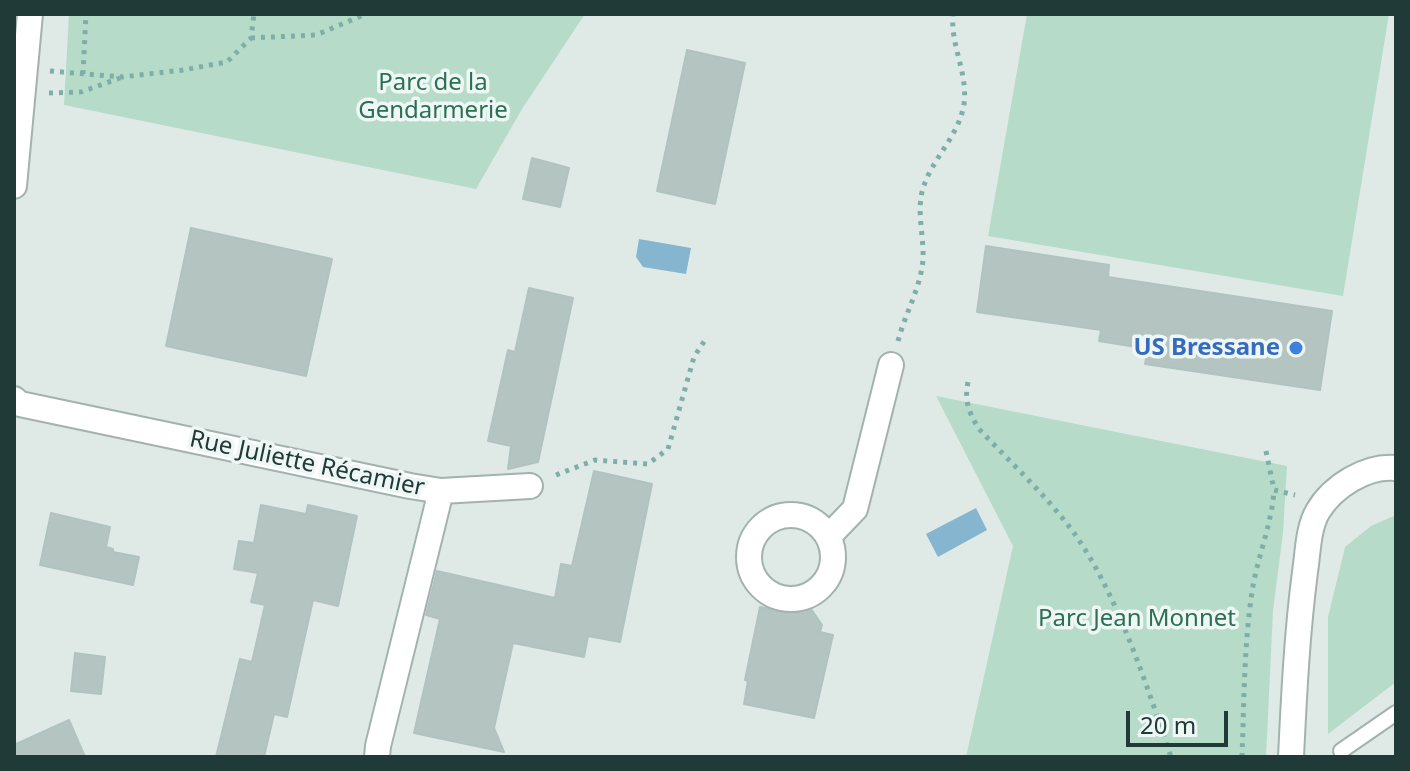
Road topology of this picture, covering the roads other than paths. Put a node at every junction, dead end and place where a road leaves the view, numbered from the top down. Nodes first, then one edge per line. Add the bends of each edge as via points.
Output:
1 (30, 14) edge
2 (14, 186) edge
3 (891, 365) road end
4 (14, 399) edge
5 (1396, 468) edge
6 (530, 486) road end
7 (441, 491) junction
8 (829, 536) dead end
9 (1396, 713) edge
10 (1341, 751) dead end
11 (377, 757) edge
12 (1291, 757) edge

1 - 2 street
3 - 8 street via 855,509
4 - 7 street, Rue Juliette Récamier
5 - 12 street via 1362,474 1343,484 1318,511 1296,644
6 - 7 street, Rue Juliette Récamier
7 - 11 street
9 - 10 lane

